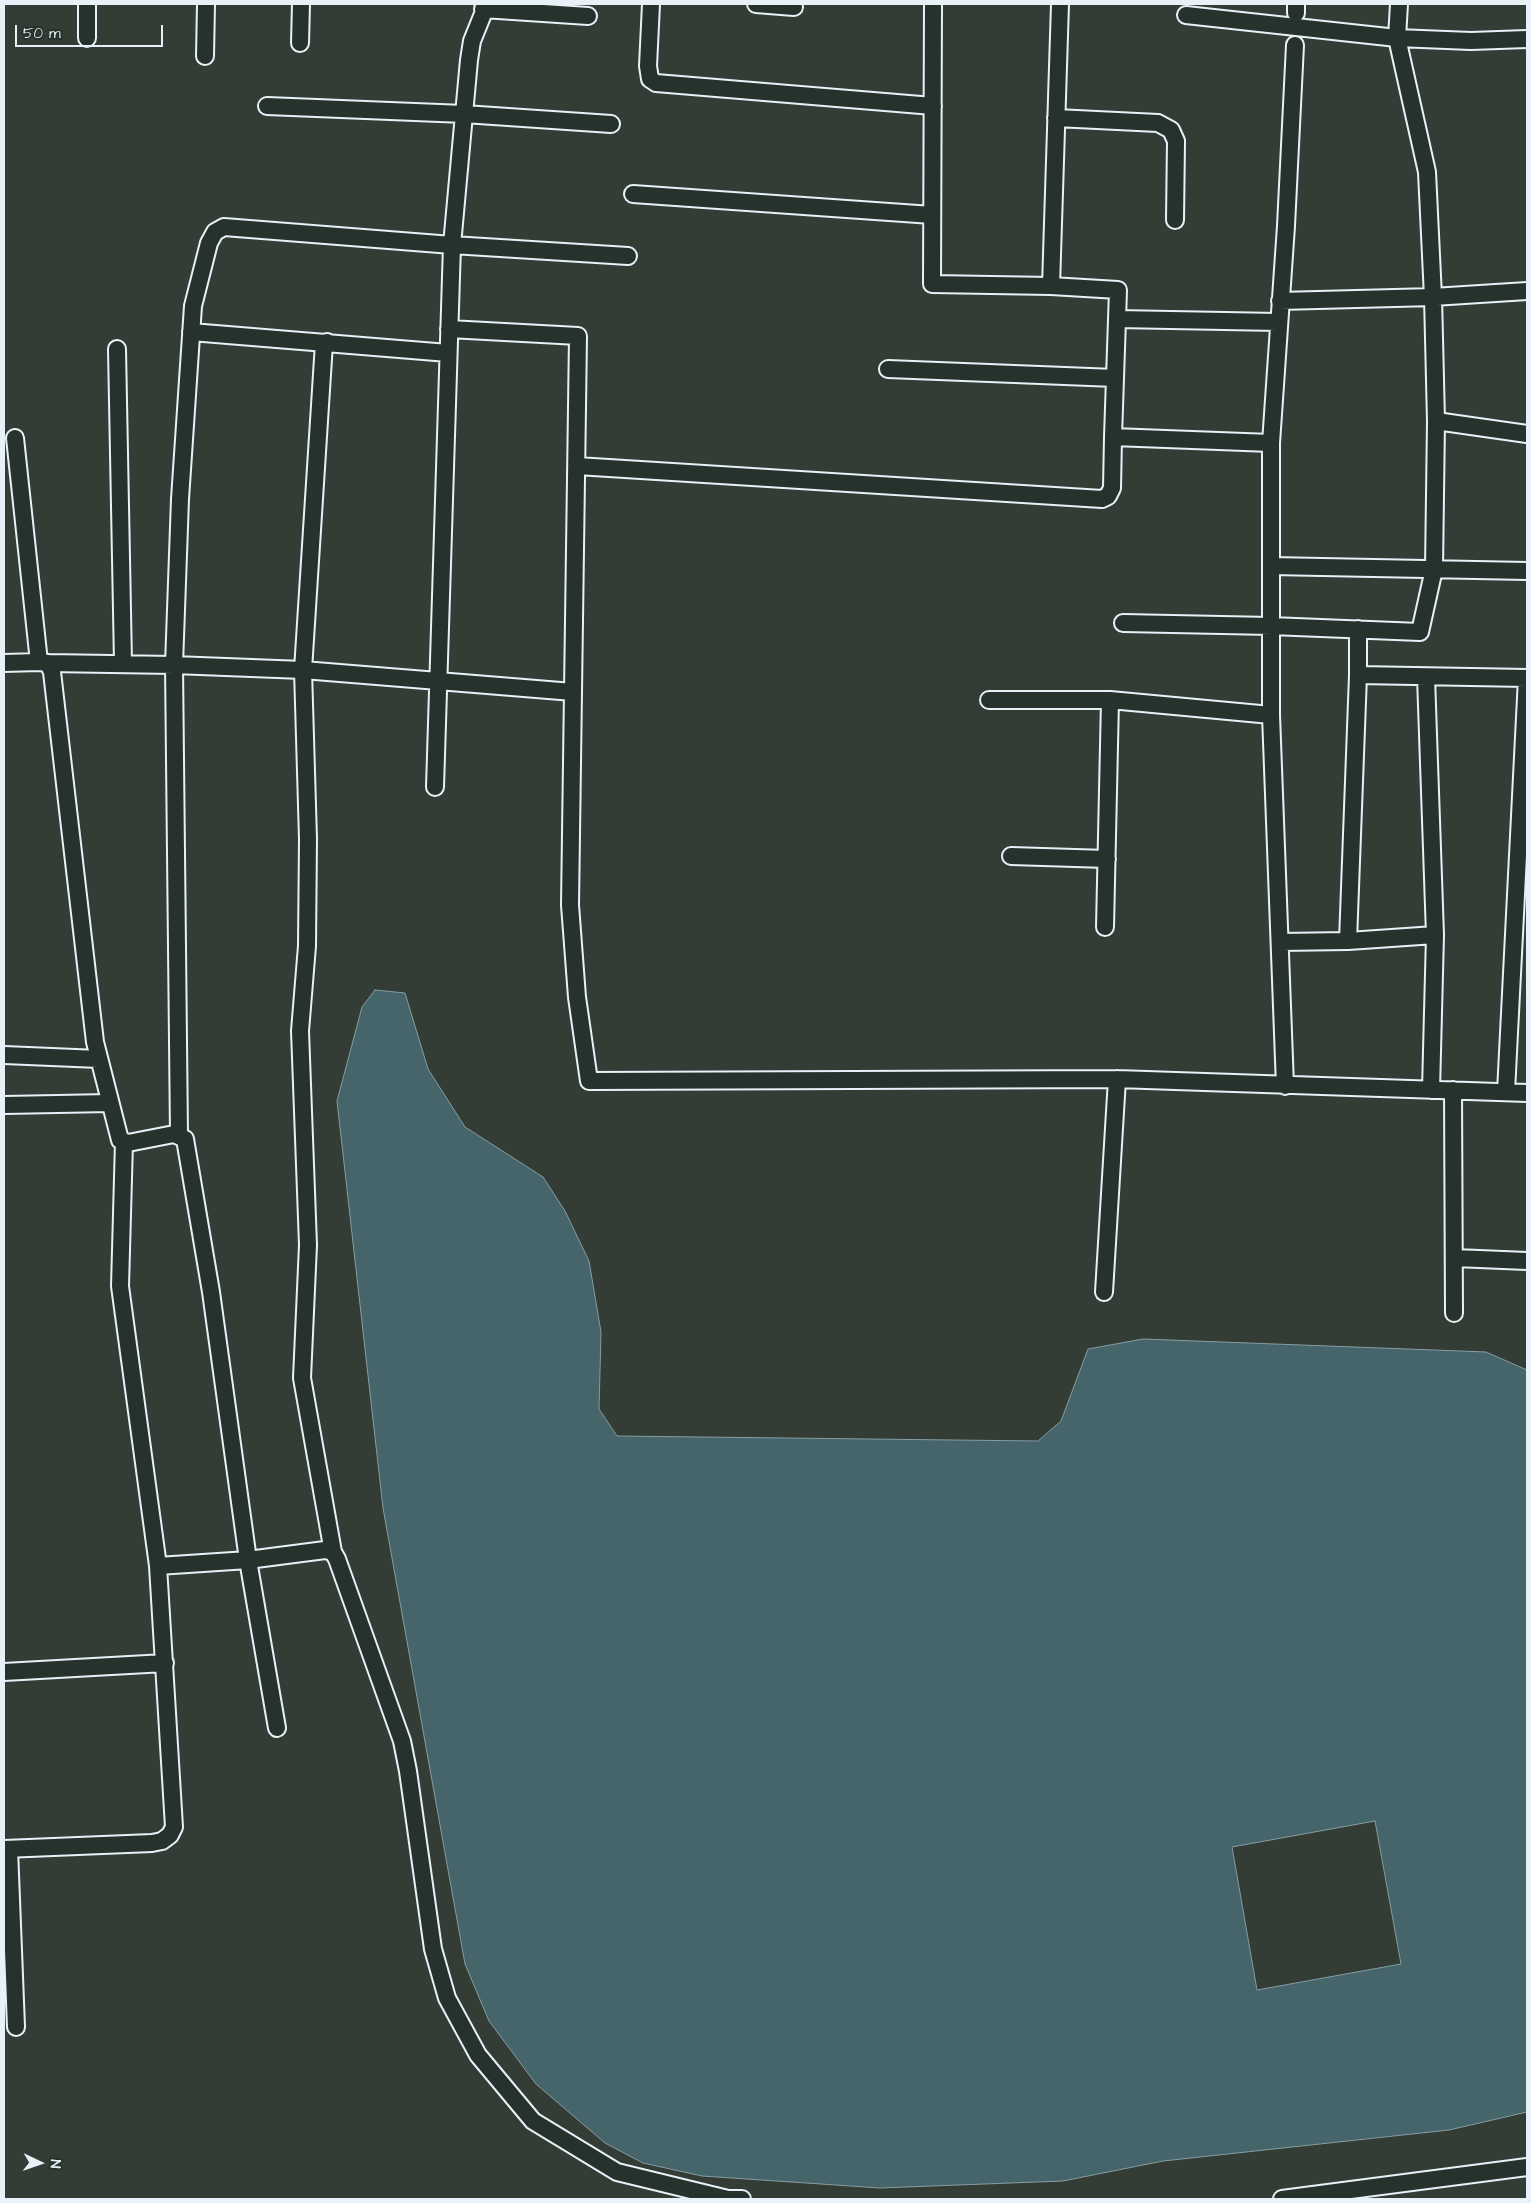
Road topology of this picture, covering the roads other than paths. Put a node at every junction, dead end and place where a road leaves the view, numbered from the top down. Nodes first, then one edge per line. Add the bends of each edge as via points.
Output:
1 (87, 4) edge
2 (206, 4) edge
3 (301, 4) edge
4 (651, 4) edge
5 (756, 4) edge
6 (933, 4) edge
7 (1060, 4) edge
8 (1399, 4) edge
9 (485, 6) edge
10 (794, 7) dead end
11 (1186, 15) dead end
12 (588, 16) dead end
13 (87, 38) dead end
14 (1397, 38) junction
15 (1527, 38) edge
16 (300, 43) dead end
17 (1295, 45) dead end
18 (205, 56) dead end
19 (267, 106) dead end
20 (933, 106) junction
21 (464, 114) junction
22 (1056, 118) junction
23 (611, 124) dead end
24 (633, 194) dead end
25 (932, 215) junction
26 (1175, 220) dead end
27 (452, 245) junction
28 (628, 256) dead end
29 (1051, 286) junction
30 (1527, 291) edge
31 (1433, 297) junction
32 (1280, 302) junction
33 (1117, 319) junction
34 (1278, 322) junction
35 (449, 329) junction
36 (191, 332) junction
37 (325, 343) junction
38 (117, 349) dead end
39 (448, 353) junction
40 (888, 368) dead end
41 (1115, 378) junction
42 (1436, 421) junction
43 (1527, 434) edge
44 (1113, 437) junction
45 (16, 438) dead end
46 (1271, 443) junction
47 (577, 466) junction
48 (1271, 566) junction
49 (1434, 569) junction
50 (1527, 572) edge
51 (1123, 623) dead end
52 (1271, 626) junction
53 (1358, 630) junction
54 (43, 662) junction
55 (4, 663) edge
56 (123, 663) junction
57 (174, 665) junction
58 (303, 670) junction
59 (1358, 675) junction
60 (1426, 677) junction
61 (1527, 678) edge
62 (437, 680) junction
63 (573, 692) junction
64 (989, 700) dead end
65 (1110, 700) junction
66 (1271, 715) junction
67 (435, 787) dead end
68 (1011, 856) dead end
69 (1108, 859) junction
70 (1105, 927) dead end
71 (1435, 935) junction
72 (1348, 941) junction
73 (1280, 942) junction
74 (4, 1055) edge
75 (99, 1059) junction
76 (1117, 1079) junction
77 (1286, 1086) junction
78 (1431, 1090) junction
79 (1453, 1090) junction
80 (1506, 1092) junction
81 (1527, 1093) edge
82 (110, 1103) junction
83 (4, 1105) edge
84 (179, 1135) junction
85 (124, 1142) junction
86 (1454, 1258) junction
87 (1527, 1261) edge
88 (1104, 1292) dead end
89 (1454, 1314) dead end
90 (333, 1552) junction
91 (248, 1560) junction
92 (158, 1566) junction
93 (165, 1663) junction
94 (4, 1672) edge
95 (278, 1728) dead end
96 (6, 1849) edge
97 (16, 2027) dead end
98 (1527, 2167) edge
99 (742, 2199) edge
100 (1282, 2199) edge

1 - 13 street
2 - 18 street
3 - 16 street
4 - 20 street via 648,74 656,83
5 - 10 street
6 - 20 street
7 - 22 street
8 - 14 street
9 - 12 street
9 - 21 street via 472,41
11 - 14 street
14 - 15 street via 1471,42
14 - 31 street via 1427,172
17 - 32 street
19 - 21 street
20 - 25 street
21 - 23 street
21 - 27 street
22 - 26 street via 1158,123 1171,130 1176,141
22 - 29 street
24 - 25 street
25 - 29 street via 932,284
27 - 28 street
27 - 35 street
27 - 36 street via 224,227 215,232 209,243 193,306
29 - 33 street via 1118,290
30 - 31 street
31 - 32 street
31 - 42 street
32 - 34 street
33 - 34 street
33 - 41 street
34 - 46 street
35 - 39 street
35 - 47 street via 578,336
36 - 37 street
36 - 57 street
37 - 39 street
37 - 58 street
38 - 56 street
39 - 62 street
40 - 41 street
41 - 44 street
42 - 43 street
42 - 49 street
44 - 46 street
44 - 47 street via 1112,488 1102,499
45 - 54 street
46 - 48 street
47 - 63 street
48 - 49 street
48 - 52 street
49 - 50 street
49 - 53 street via 1420,632
51 - 52 street
52 - 53 street
52 - 66 street
53 - 59 street
54 - 55 street
54 - 56 street
54 - 75 street via 52,672 75,884
56 - 57 street
57 - 58 street
57 - 84 street
58 - 62 street
58 - 90 street via 308,849 307,946 300,1031 308,1245 302,1378
59 - 60 street
59 - 72 street
60 - 61 street
60 - 71 street
61 - 80 street
62 - 63 street
62 - 67 street
63 - 76 street via 570,905 577,997 589,1081
64 - 65 street
65 - 66 street
65 - 69 street
66 - 73 street
68 - 69 street
69 - 70 street
71 - 72 street
71 - 78 street
72 - 73 street
73 - 77 street
74 - 75 street
75 - 82 street
76 - 77 street
76 - 88 street
77 - 78 street
78 - 79 street
79 - 80 street
79 - 86 street
80 - 81 street
82 - 83 street
82 - 85 street via 120,1140
84 - 85 street
84 - 91 street via 185,1139 211,1292
85 - 92 street via 120,1286
86 - 87 street
86 - 89 street
90 - 91 street via 324,1550
90 - 99 street via 402,1740 433,1949 447,1998 478,2055 533,2121 617,2172 728,2199
91 - 92 street
91 - 95 street
92 - 93 street
93 - 94 street
93 - 96 street via 174,1816 170,1835 152,1843
96 - 97 street
98 - 100 street

